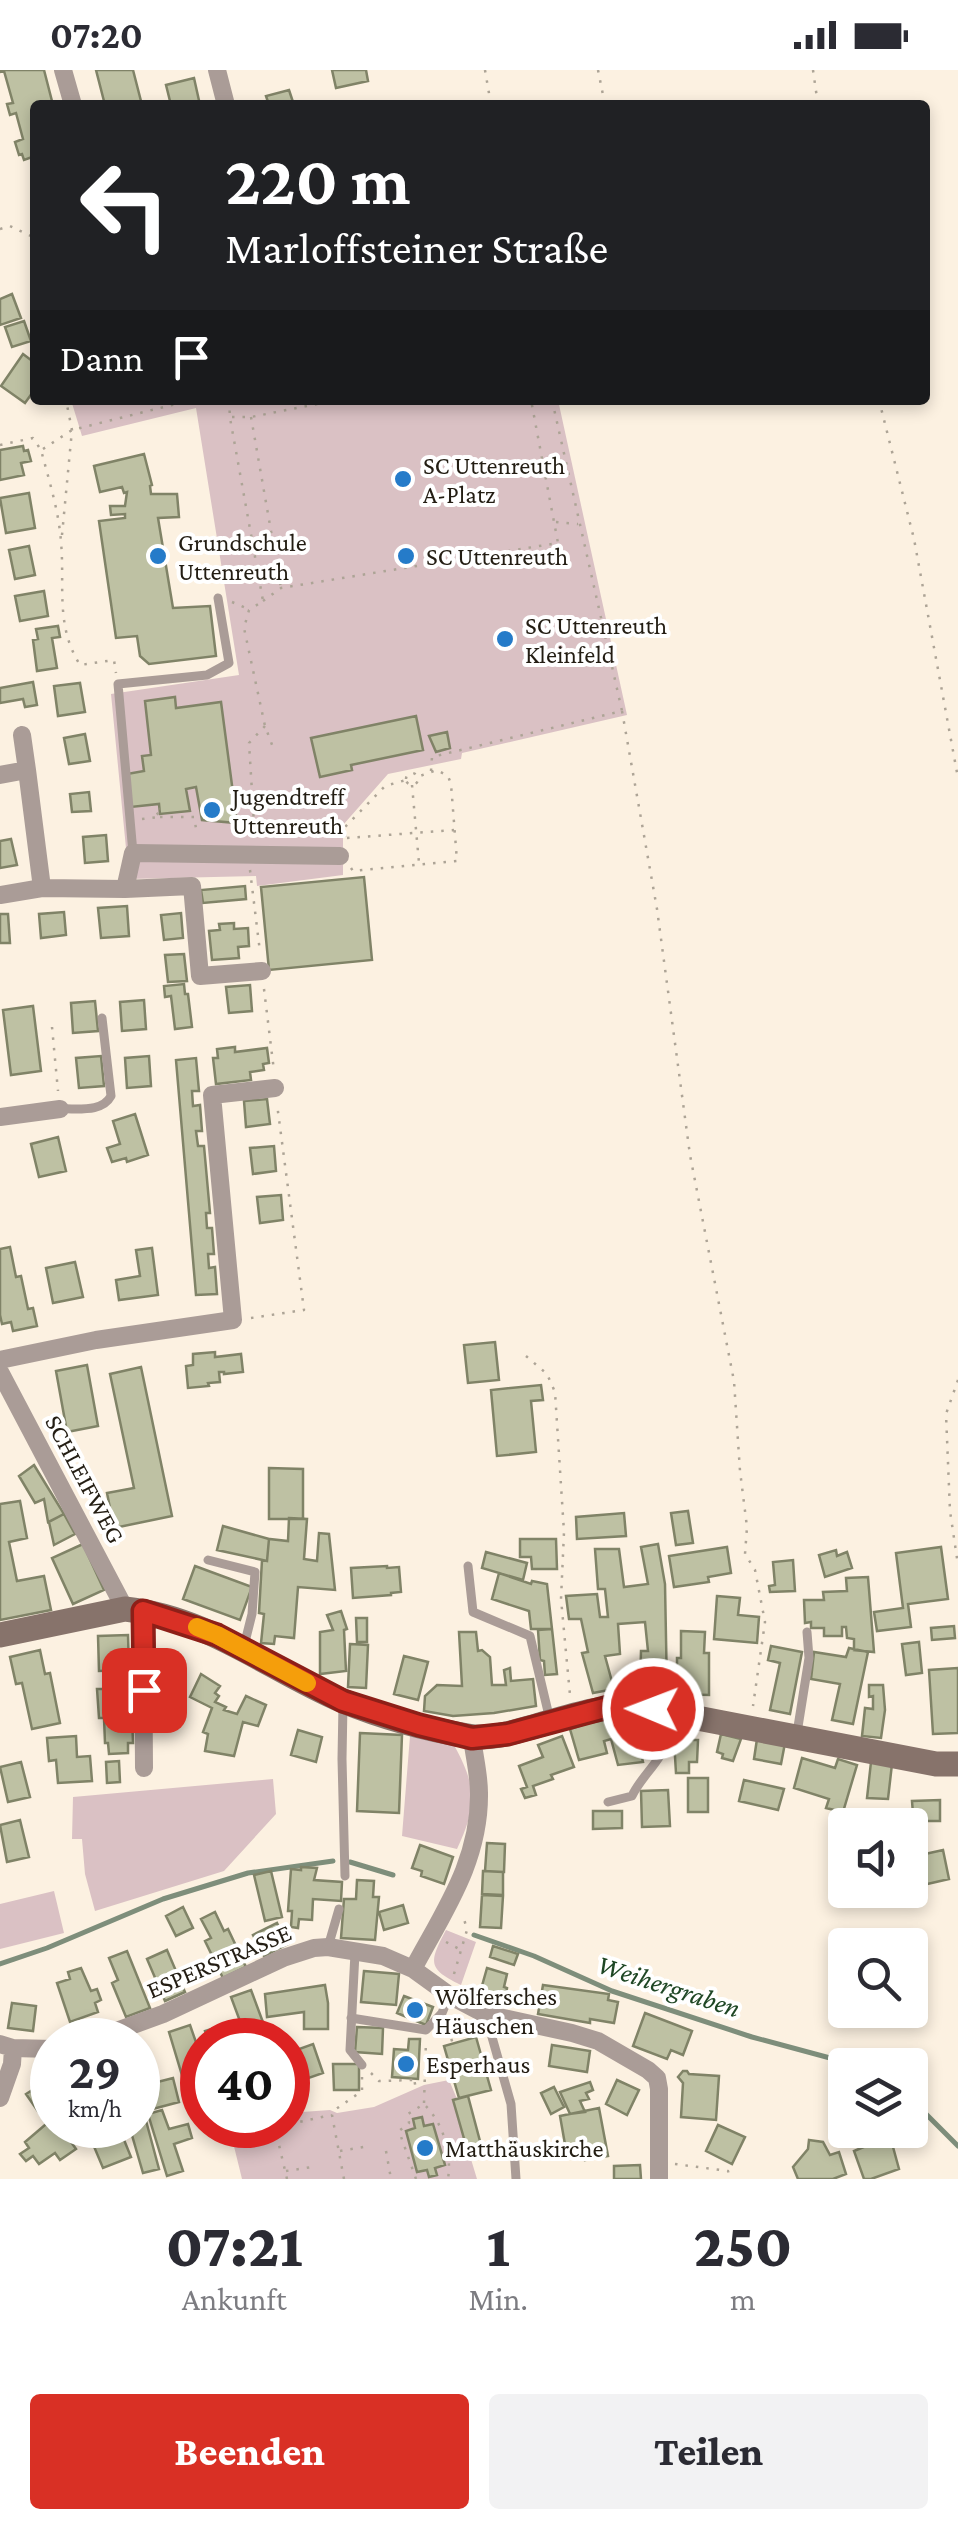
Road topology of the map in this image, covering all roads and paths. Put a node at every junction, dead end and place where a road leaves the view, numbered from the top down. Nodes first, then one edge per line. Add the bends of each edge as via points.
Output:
1 (64, 70) edge
2 (216, 70) edge
3 (485, 70) edge
4 (598, 70) edge
5 (813, 70) edge
6 (72, 100) edge
7 (225, 100) edge
8 (490, 100) edge
9 (604, 100) edge
10 (817, 100) edge
11 (0, 228) edge
12 (30, 236) edge
13 (67, 405) edge
14 (172, 405) edge
15 (230, 405) edge
16 (311, 405) edge
17 (532, 405) edge
18 (553, 405) edge
19 (881, 405) edge
20 (251, 416) junction
21 (230, 418) junction
22 (72, 430) junction
23 (0, 445) edge
24 (42, 450) junction
25 (554, 522) junction
26 (579, 524) junction
27 (62, 541) junction
28 (281, 588) junction
29 (218, 598) joint
30 (263, 602) junction
31 (249, 610) junction
32 (118, 684) junction
33 (622, 710) junction
34 (265, 726) junction
35 (22, 735) dead end
36 (274, 750) dead end
37 (27, 770) junction
38 (431, 772) junction
39 (0, 775) edge
40 (417, 776) junction
41 (958, 778) edge
42 (406, 780) junction
43 (412, 785) junction
44 (160, 809) dead end
45 (160, 818) junction
46 (130, 820) junction
47 (455, 830) junction
48 (416, 832) junction
49 (197, 834) dead end
50 (133, 854) junction
51 (287, 854) junction
52 (343, 860) joint
53 (420, 865) junction
54 (42, 888) junction
55 (126, 889) junction
56 (0, 895) edge
57 (262, 971) dead end
58 (102, 1018) dead end
59 (52, 1027) dead end
60 (275, 1088) dead end
61 (60, 1109) junction
62 (0, 1117) edge
63 (304, 1310) dead end
64 (233, 1320) junction
65 (526, 1356) dead end
66 (0, 1360) edge
67 (0, 1372) edge
68 (958, 1380) edge
69 (956, 1552) edge
70 (208, 1560) dead end
71 (958, 1565) edge
72 (468, 1566) dead end
73 (134, 1610) junction
74 (807, 1632) dead end
75 (0, 1635) edge
76 (243, 1649) junction
77 (343, 1701) junction
78 (666, 1712) junction
79 (562, 1719) junction
80 (750, 1727) junction
81 (797, 1736) junction
82 (472, 1738) junction
83 (958, 1764) edge
84 (144, 1768) dead end
85 (608, 1802) dead end
86 (346, 1876) dead end
87 (339, 1909) dead end
88 (468, 1930) dead end
89 (328, 1948) junction
90 (355, 1950) junction
91 (413, 1969) junction
92 (446, 2004) junction
93 (485, 2014) junction
94 (153, 2018) edge
95 (351, 2018) junction
96 (426, 2030) junction
97 (454, 2044) dead end
98 (6, 2046) edge
99 (362, 2066) junction
100 (424, 2082) junction
101 (0, 2098) edge
102 (424, 2104) junction
103 (416, 2109) junction
104 (332, 2115) junction
105 (418, 2118) dead end
106 (310, 2120) edge
107 (370, 2146) dead end
108 (280, 2148) edge
109 (339, 2152) junction
110 (386, 2152) dead end
111 (312, 2166) dead end
112 (659, 2170) edge
113 (285, 2172) junction
114 (286, 2179) edge
115 (344, 2179) edge
116 (392, 2179) edge
117 (416, 2179) edge
118 (446, 2179) edge
119 (516, 2179) edge
120 (730, 2179) edge

1 - 6 street
2 - 7 street
3 - 8 path
4 - 9 path
5 - 10 path
11 - 12 path
13 - 22 path
14 - 22 path
15 - 21 path
16 - 20 path
17 - 25 path
18 - 26 path
19 - 41 path via 914,539
20 - 21 path
20 - 28 path
21 - 30 path
22 - 24 path
22 - 27 path
23 - 24 path via 34,438
24 - 27 path
25 - 26 path
25 - 28 path via 558,543
26 - 33 path
27 - 32 path via 68,648 80,665 114,660
28 - 30 path
29 - 31 path
29 - 32 lane via 229,663 207,675
30 - 31 path
31 - 34 path via 244,628
32 - 46 lane
33 - 38 path via 432,758
33 - 80 path via 690,1154 734,1381 745,1554 755,1570 764,1622
34 - 36 path
34 - 51 path via 249,743 254,824 286,822
35 - 37 street
37 - 39 street
37 - 54 street
38 - 40 path
38 - 47 path via 448,776
40 - 42 path via 411,772
40 - 43 path
42 - 43 path
42 - 48 path via 386,786 346,827 345,838
43 - 48 path
44 - 45 path
45 - 46 path
45 - 49 path via 194,817
46 - 50 lane
47 - 48 path
47 - 53 path via 457,861
48 - 53 path
50 - 51 street
50 - 55 street
51 - 52 street
52 - 53 path via 354,870
54 - 55 street
54 - 56 street
55 - 57 street via 192,886 200,976
58 - 61 lane via 111,1096 101,1107
59 - 61 path
60 - 64 street via 212,1095
61 - 62 street
63 - 64 path
64 - 66 street
65 - 79 path via 548,1374 555,1392 564,1532
67 - 73 street, SCHLEIFWEG
68 - 69 path via 946,1414
69 - 71 path
70 - 76 lane via 255,1572
72 - 79 lane via 474,1612 530,1636
73 - 75 street
73 - 76 street
73 - 84 street
74 - 81 lane via 810,1658
76 - 77 street
77 - 82 street
77 - 86 lane
78 - 79 street via 608,1707
78 - 80 street
78 - 85 lane via 663,1752 632,1796
79 - 82 street
80 - 81 street
81 - 83 street
82 - 91 street via 479,1791 473,1850
87 - 89 lane
88 - 92 path
89 - 90 street, ESPERSTRASSE
89 - 94 street, ESPERSTRASSE via 283,1958
90 - 91 street, ESPERSTRASSE
90 - 95 lane
91 - 92 street, ESPERSTRASSE
92 - 93 street, ESPERSTRASSE
92 - 96 lane
92 - 97 path
93 - 112 street, ESPERSTRASSE via 598,2041 648,2070 659,2090
93 - 119 lane via 509,2090
95 - 96 lane
95 - 99 lane via 350,2050
96 - 100 path
98 - 101 street via 12,2064
99 - 100 path via 379,2081
99 - 104 path via 362,2090
100 - 102 path
102 - 103 path
102 - 118 path via 440,2122 450,2161
103 - 105 path
103 - 117 path via 399,2130
104 - 106 path
104 - 109 path
107 - 109 path
108 - 113 path
109 - 115 path
110 - 116 path
111 - 113 path
112 - 120 path via 728,2172
113 - 114 path

